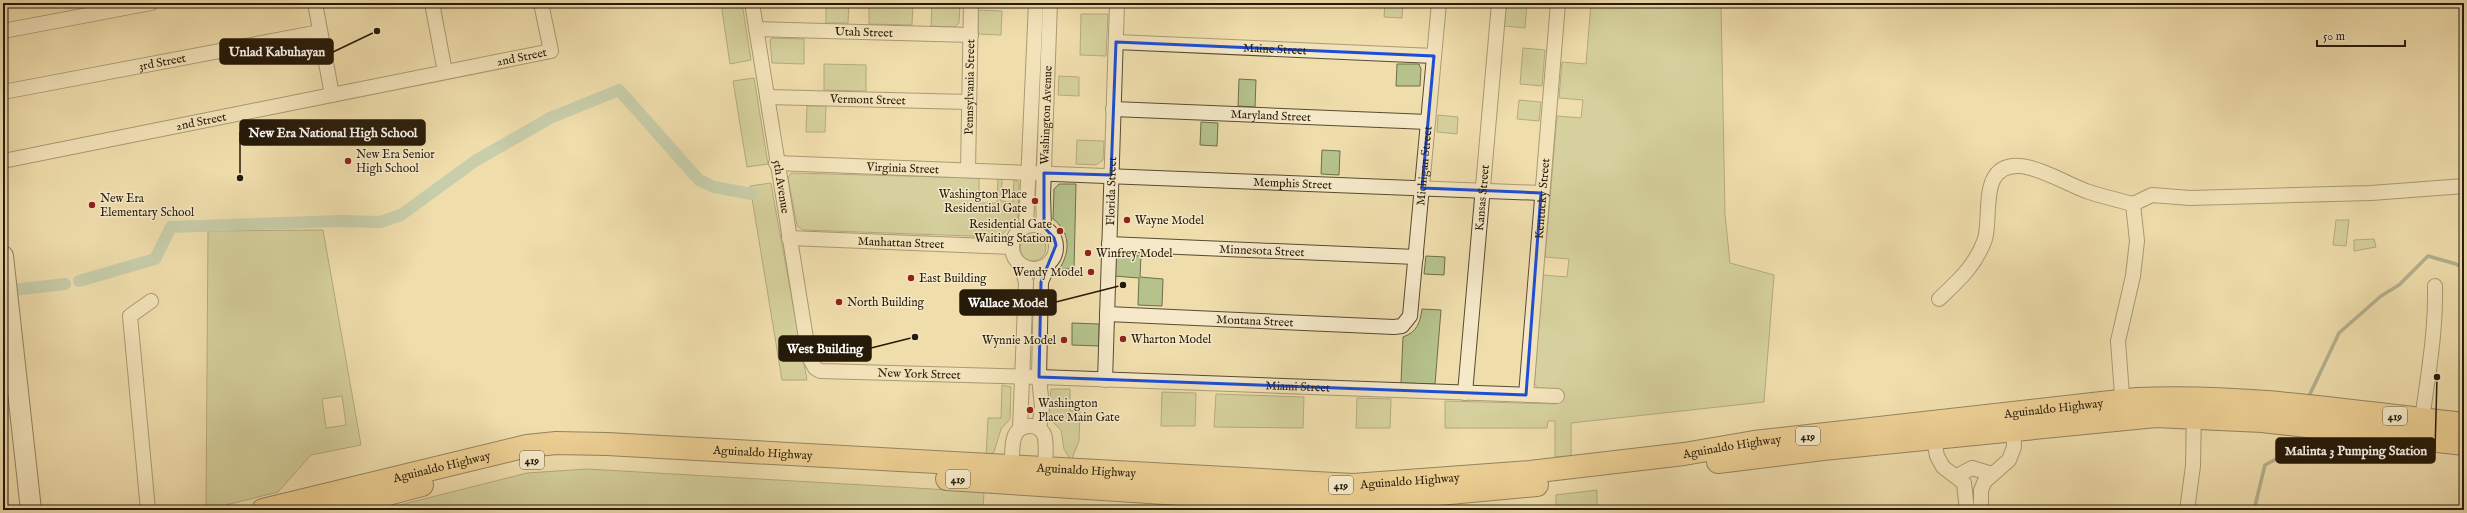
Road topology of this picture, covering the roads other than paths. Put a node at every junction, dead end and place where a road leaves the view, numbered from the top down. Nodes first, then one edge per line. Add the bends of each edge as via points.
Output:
1 (151, 3) edge
2 (315, 3) edge
3 (432, 3) edge
4 (541, 3) edge
5 (752, 3) edge
6 (971, 3) edge
7 (1036, 3) edge
8 (1050, 3) edge
9 (1117, 3) edge
10 (1439, 3) edge
11 (1499, 3) edge
12 (1558, 3) edge
13 (756, 29) junction
14 (3, 31) edge
15 (320, 32) junction
16 (971, 35) junction
17 (1116, 42) junction
18 (1434, 56) junction
19 (445, 72) junction
20 (3, 92) edge
21 (332, 95) junction
22 (766, 97) junction
23 (969, 102) junction
24 (1113, 109) junction
25 (1428, 122) junction
26 (3, 161) edge
27 (776, 163) junction
28 (968, 170) junction
29 (1037, 173) junction
30 (1110, 175) junction
31 (2464, 186) edge
32 (1422, 188) junction
33 (1482, 191) junction
34 (1541, 193) junction
35 (2132, 204) junction
36 (1026, 226) junction
37 (1044, 227) junction
38 (790, 238) junction
39 (1109, 244) junction
40 (1012, 246) junction
41 (3, 256) edge
42 (1416, 258) junction
43 (1021, 265) junction
44 (1048, 265) junction
45 (2435, 286) dead end
46 (1939, 299) dead end
47 (152, 301) dead end
48 (1107, 314) junction
49 (1402, 326) joint
50 (815, 368) joint
51 (1023, 376) junction
52 (1039, 377) junction
53 (1105, 380) junction
54 (1465, 393) junction
55 (1526, 395) junction
56 (1557, 396) dead end
57 (2194, 407) junction
58 (2123, 409) junction
59 (1037, 417) junction
60 (2422, 420) junction
61 (2013, 421) junction
62 (2464, 424) edge
63 (1020, 428) junction
64 (1932, 430) junction
65 (2464, 444) edge
66 (686, 456) junction
67 (1992, 474) junction
68 (1012, 475) junction
69 (1957, 476) junction
70 (1044, 477) junction
71 (31, 510) edge
72 (148, 510) edge
73 (262, 510) edge
74 (328, 510) edge
75 (1967, 510) edge
76 (1981, 510) edge
77 (2187, 510) edge

1 - 14 street
2 - 15 street
3 - 19 street
4 - 19 street, 2nd Street via 551,51
5 - 13 street, 5th Avenue
6 - 16 street, Pennsylvania Street
7 - 29 street, Washington Avenue
8 - 29 street, Washington Avenue
9 - 17 street, Florida Street
10 - 18 street, Michigan Street
11 - 33 street, Kansas Street
12 - 34 street, Kentucky Street
13 - 16 street, Utah Street
13 - 22 street, 5th Avenue
15 - 20 street, 3rd Street
15 - 21 street
16 - 23 street, Pennsylvania Street
17 - 18 street, Maine Street
17 - 24 street, Florida Street
18 - 25 street, Michigan Street
19 - 21 street, 2nd Street
21 - 26 street, 2nd Street
22 - 23 street, Vermont Street
22 - 27 street, 5th Avenue
23 - 28 street, Pennsylvania Street
24 - 25 street, Maryland Street
24 - 30 street, Florida Street
25 - 32 street, Michigan Street
27 - 28 street, Virginia Street
27 - 38 street, 5th Avenue
28 - 29 street, Virginia Street
29 - 30 street, Memphis Street
29 - 36 street, Washington Avenue
29 - 37 street, Washington Avenue
30 - 32 street, Memphis Street
30 - 39 street, Florida Street
31 - 35 street via 2371,193 2198,198 2152,195
32 - 33 street, Memphis Street
32 - 42 street, Michigan Street
33 - 34 street, Memphis Street
33 - 54 street, Kansas Street
34 - 55 street, Kentucky Street
35 - 46 street via 2086,191 2020,166 2005,168 1994,177 1987,201 1985,238 1972,265 1968,272
35 - 58 street via 2137,241 2133,276 2118,341
36 - 37 street
36 - 40 street via 1016,234
37 - 44 street via 1054,238 1056,245 1056,252
38 - 40 street, Manhattan Street
38 - 50 street, 5th Avenue via 809,357
39 - 42 street, Minnesota Street
39 - 48 street, Florida Street
40 - 43 street via 1013,254
41 - 71 street
42 - 49 street, Michigan Street via 1410,316
43 - 44 street via 1034,269
43 - 51 street via 1026,282
44 - 52 street via 1040,282
45 - 60 street via 2436,313 2432,357
47 - 72 street via 130,316
48 - 49 street, Montana Street
48 - 53 street, Florida Street
50 - 51 street, New York Street via 828,372
51 - 52 street, New York Street
51 - 63 street
52 - 53 street, Miami Street
52 - 59 street
52 - 59 street via 1042,407
53 - 54 street, Miami Street
54 - 55 street, Miami Street
55 - 56 street, Miami Street
57 - 58 main road, Aguinaldo Highway / 419 via 2156,416
57 - 60 main road, Aguinaldo Highway / 419 via 2265,402
57 - 65 main road, Aguinaldo Highway / 419 via 2262,421
57 - 77 street via 2193,466
58 - 61 main road, Aguinaldo Highway / 419
59 - 63 street via 1030,425
59 - 70 street via 1045,438
60 - 62 main road, Aguinaldo Highway / 419
61 - 64 main road, Aguinaldo Highway / 419
61 - 67 street via 2014,446 2009,460
63 - 68 street via 1014,437
64 - 69 street via 1936,456 1943,467
64 - 70 main road, Aguinaldo Highway / 419 via 1494,482 1353,485
66 - 68 main road, Aguinaldo Highway / 419
66 - 73 main road, Aguinaldo Highway / 419 via 607,444 556,443 527,446
66 - 74 main road, Aguinaldo Highway / 419 via 525,461
67 - 69 street via 1972,468
67 - 76 street via 1981,490
68 - 70 main road, Aguinaldo Highway / 419
69 - 75 street via 1966,489

